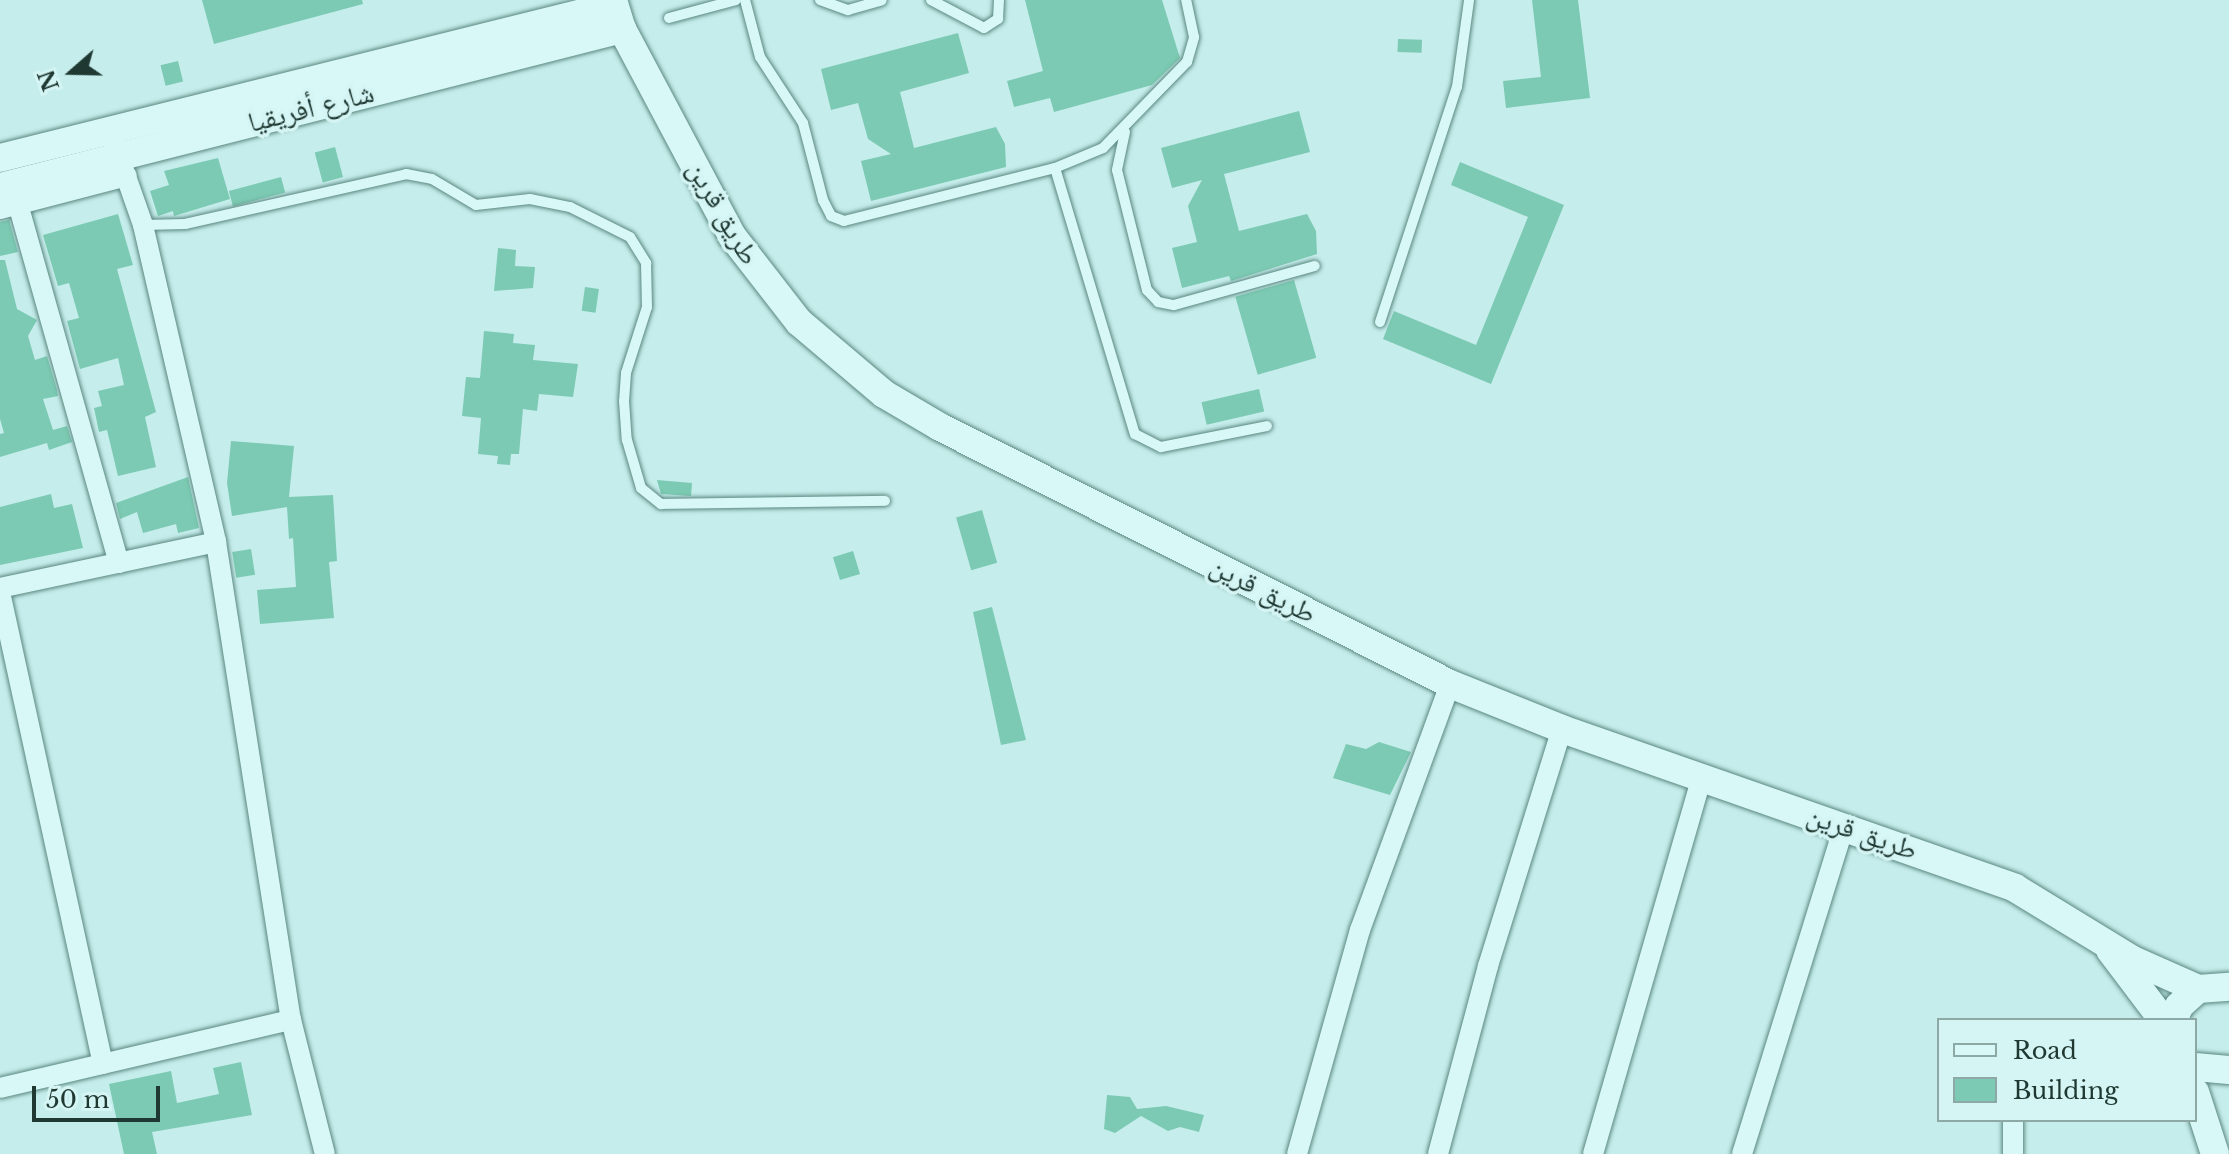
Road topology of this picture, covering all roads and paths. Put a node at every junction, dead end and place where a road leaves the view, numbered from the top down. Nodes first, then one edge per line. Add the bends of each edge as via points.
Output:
1 (736, 0) edge
2 (745, 0) edge
3 (820, 0) edge
4 (882, 0) edge
5 (931, 0) edge
6 (999, 0) edge
7 (1186, 0) edge
8 (1469, 0) edge
9 (617, 11) edge
10 (587, 16) edge
11 (669, 18) dead end
12 (1126, 130) junction
13 (119, 155) junction
14 (0, 158) edge
15 (1055, 168) junction
16 (6, 200) edge
17 (143, 225) junction
18 (1315, 266) dead end
19 (1380, 322) dead end
20 (1267, 426) dead end
21 (885, 501) dead end
22 (216, 542) junction
23 (119, 563) junction
24 (0, 590) edge
25 (1450, 684) junction
26 (1562, 729) junction
27 (1702, 777) junction
28 (1844, 827) junction
29 (2103, 940) junction
30 (2229, 987) edge
31 (2198, 989) junction
32 (2162, 1018) edge
33 (2175, 1018) edge
34 (291, 1020) junction
35 (103, 1064) junction
36 (2197, 1067) edge
37 (2229, 1070) edge
38 (0, 1088) edge
39 (2197, 1098) edge
40 (2013, 1122) edge
41 (325, 1154) edge
42 (1297, 1154) edge
43 (1438, 1154) edge
44 (1593, 1154) edge
45 (1742, 1154) edge
46 (2013, 1154) edge
47 (2215, 1154) edge

1 - 11 lane
2 - 15 lane via 760,57 803,123 831,216 844,221
3 - 4 lane via 848,10
5 - 6 lane via 984,28 998,19
7 - 12 lane via 1193,50
8 - 19 lane via 1457,87
9 - 10 street, شارع أفريقيا
9 - 25 street, طريق قرين via 732,236 766,285 846,366 940,427
10 - 13 street, شارع أفريقيا
12 - 15 lane via 1092,155
12 - 18 lane via 1117,170 1147,290 1158,302 1174,305
13 - 14 street, شارع أفريقيا
13 - 16 street, شارع أفريقيا
13 - 17 street
15 - 20 lane via 1135,434 1161,447
16 - 23 street
17 - 21 lane via 185,224 406,174 432,179 476,205 530,199 570,207 630,237 646,263 647,307 626,373 624,401 627,440 641,488 661,504
17 - 22 street
22 - 23 street
22 - 34 street
23 - 24 street
24 - 35 street
25 - 26 street, طريق قرين
25 - 42 street via 1360,930
26 - 27 street, طريق قرين
26 - 43 street via 1488,966
27 - 28 street, طريق قرين
27 - 44 street
28 - 29 street, طريق قرين via 2015,888
28 - 45 street
29 - 31 street, طريق قرين
29 - 32 street, طريق قرين
30 - 31 street
31 - 33 street via 2179,1006
34 - 35 street
34 - 41 street
35 - 38 street
36 - 37 street
39 - 47 street
40 - 46 street

